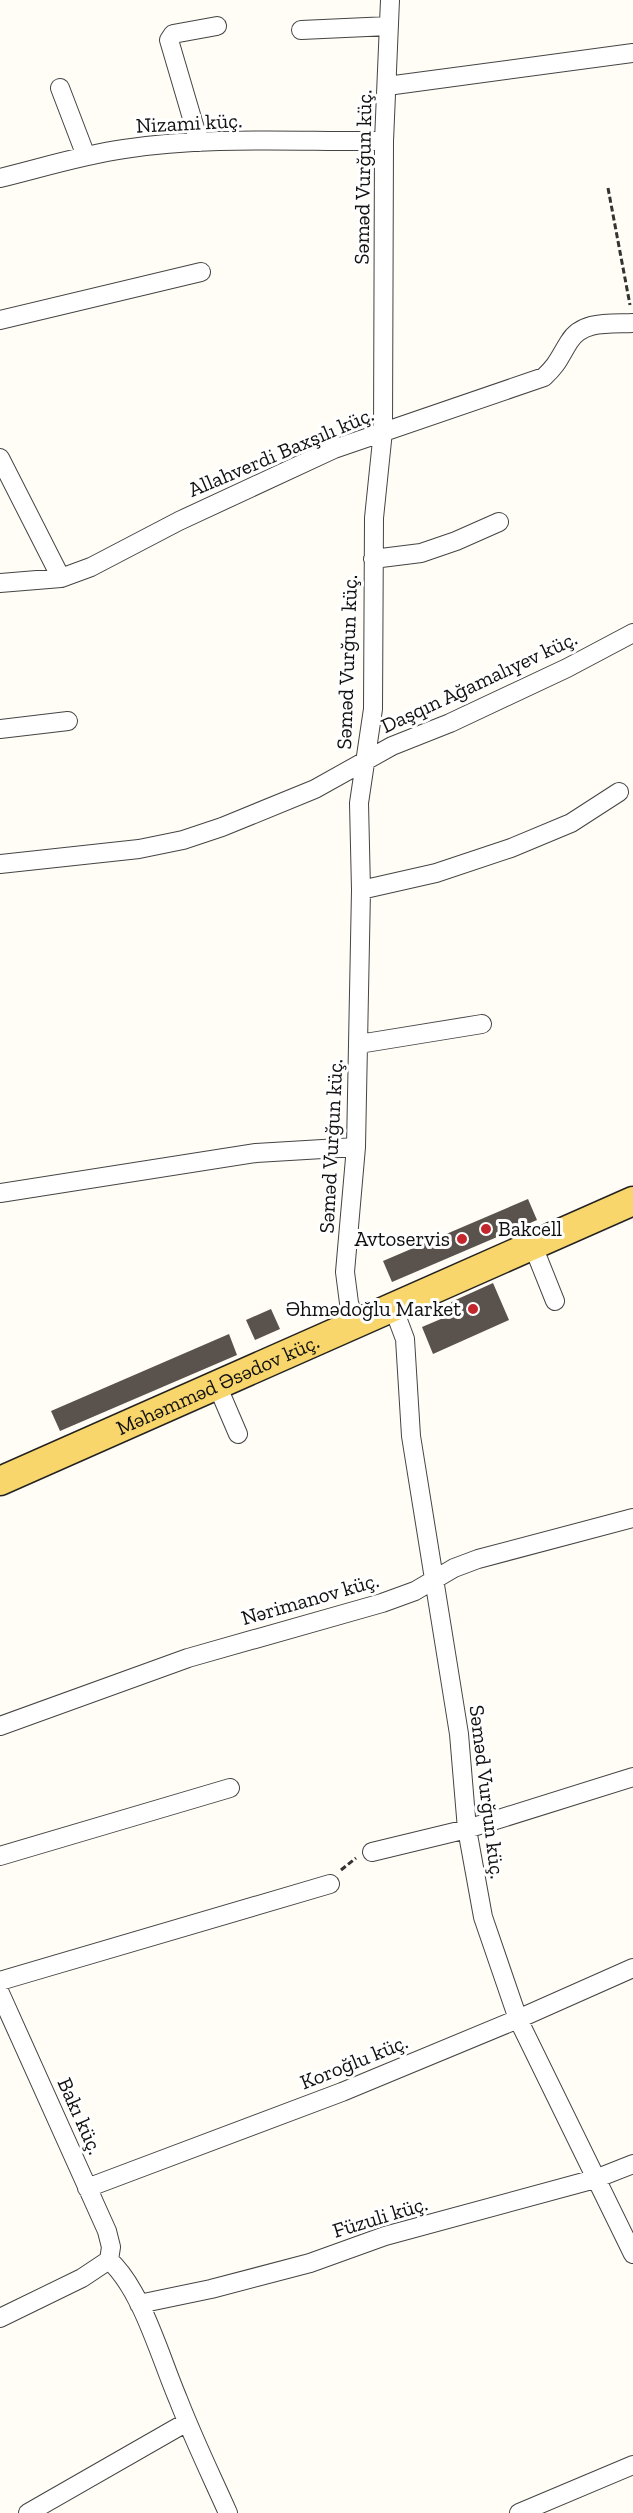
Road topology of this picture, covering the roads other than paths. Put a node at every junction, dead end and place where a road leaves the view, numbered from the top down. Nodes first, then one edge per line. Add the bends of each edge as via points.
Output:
1 (390, 0) edge
2 (217, 26) dead end
3 (388, 26) junction
4 (301, 30) dead end
5 (633, 53) edge
6 (387, 86) junction
7 (60, 88) dead end
8 (384, 141) junction
9 (199, 142) junction
10 (86, 156) junction
11 (0, 178) edge
12 (201, 272) dead end
13 (632, 316) edge
14 (0, 320) edge
15 (383, 431) junction
16 (0, 458) edge
17 (499, 522) dead end
18 (373, 559) junction
19 (61, 578) junction
20 (0, 583) edge
21 (633, 633) edge
22 (68, 720) dead end
23 (0, 729) edge
24 (367, 760) junction
25 (619, 792) dead end
26 (0, 864) edge
27 (361, 890) junction
28 (482, 1024) dead end
29 (359, 1044) junction
30 (356, 1147) junction
31 (0, 1193) edge
32 (633, 1201) edge
33 (533, 1246) junction
34 (555, 1301) dead end
35 (393, 1307) junction
36 (356, 1323) junction
37 (218, 1385) junction
38 (238, 1434) dead end
39 (0, 1481) edge
40 (633, 1518) edge
41 (434, 1580) junction
42 (0, 1726) edge
43 (633, 1776) edge
44 (230, 1788) dead end
45 (467, 1829) junction
46 (372, 1852) road end
47 (0, 1856) edge
48 (330, 1884) road end
49 (633, 1968) edge
50 (0, 1981) edge
51 (0, 1993) edge
52 (518, 2019) junction
53 (633, 2164) edge
54 (596, 2179) junction
55 (87, 2188) junction
56 (633, 2254) edge
57 (109, 2260) junction
58 (139, 2304) junction
59 (0, 2318) edge
60 (187, 2422) junction
61 (633, 2465) edge
62 (28, 2513) edge
63 (228, 2513) edge
64 (519, 2513) edge

1 - 3 street, Səməd Vurğun küç.
2 - 9 street via 172,34 169,40
3 - 4 street
3 - 6 street, Səməd Vurğun küç.
5 - 6 street
6 - 8 street, Səməd Vurğun küç.
7 - 10 street
8 - 9 street, Nizami küç.
8 - 15 street, Səməd Vurğun küç.
9 - 10 street, Nizami küç.
10 - 11 street, Nizami küç.
12 - 14 street
13 - 15 street, Allahverdi Baxşılı küç. via 579,330 558,364 544,377
15 - 18 street, Səməd Vurğun küç.
15 - 19 street, Allahverdi Baxşılı küç. via 282,472 91,567
16 - 19 street
17 - 18 street via 421,553
18 - 24 street, Səməd Vurğun küç. via 373,709
19 - 20 street, Allahverdi Baxşılı küç.
21 - 24 street, Daşqın Ağamalıyev küç. via 567,668
22 - 23 street
24 - 26 street, Daşqın Ağamalıyev küç. via 315,789 183,840 139,849
24 - 27 street, Səməd Vurğun küç. via 359,803
25 - 27 street via 571,823 511,848 436,873
27 - 29 street, Səməd Vurğun küç.
28 - 29 street
29 - 30 street, Səməd Vurğun küç.
30 - 31 street via 256,1153
30 - 36 street, Səməd Vurğun küç. via 345,1272
32 - 33 main road, Məhəmməd Əsədov küç.
33 - 34 street
33 - 35 main road, Məhəmməd Əsədov küç.
35 - 36 main road, Məhəmməd Əsədov küç.
35 - 41 street, Səməd Vurğun küç. via 405,1339 411,1436
36 - 37 main road, Məhəmməd Əsədov küç.
37 - 38 street
37 - 39 main road, Məhəmməd Əsədov küç.
40 - 41 street, Nərimanov küç. via 478,1559
41 - 42 street, Nərimanov küç. via 382,1603 188,1658
41 - 45 street, Səməd Vurğun küç. via 459,1734
43 - 45 street
44 - 47 street
45 - 46 street
45 - 52 street, Səməd Vurğun küç. via 483,1917
48 - 50 street
49 - 52 street, Koroğlu küç.
51 - 55 street, Bakı küç.
52 - 54 street, Səməd Vurğun küç.
52 - 55 street, Koroğlu küç. via 342,2092
53 - 54 street, Füzuli küç.
54 - 56 street, Səməd Vurğun küç.
54 - 58 street, Füzuli küç. via 386,2236 310,2263
55 - 57 street, Bakı küç. via 107,2231
57 - 58 street via 122,2272
57 - 59 street via 82,2278
58 - 60 street
60 - 62 street
60 - 63 street
61 - 64 street

